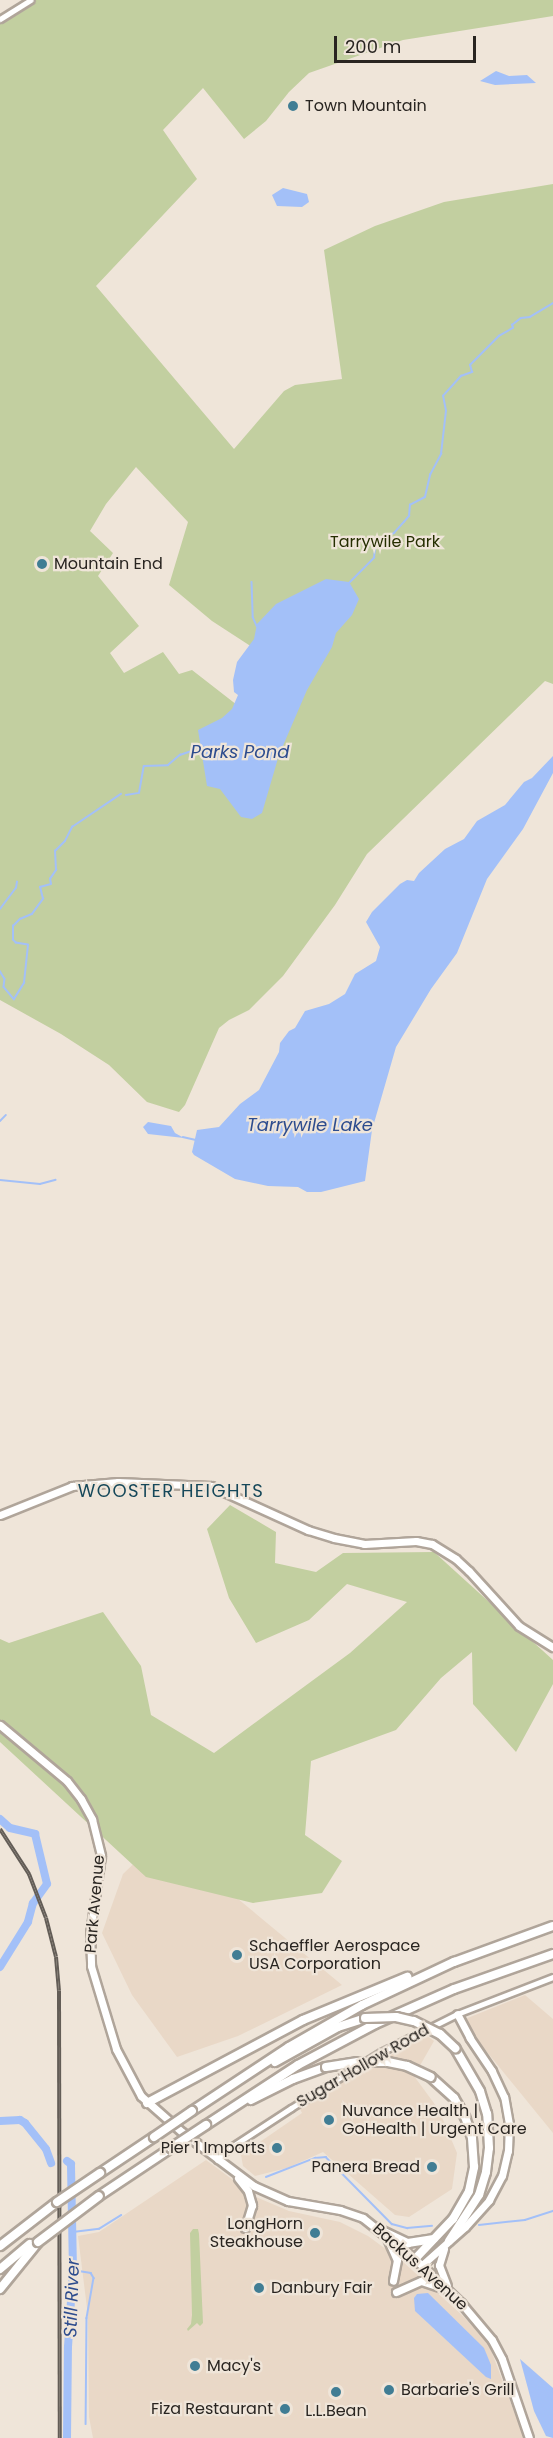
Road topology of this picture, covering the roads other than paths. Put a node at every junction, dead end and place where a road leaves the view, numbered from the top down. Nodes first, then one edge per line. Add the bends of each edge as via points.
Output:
1 (30, 0) edge
2 (0, 19) edge
3 (0, 1515) edge
4 (553, 1647) edge
5 (0, 1725) edge
6 (553, 1926) edge
7 (501, 1943) junction
8 (553, 1955) edge
9 (553, 1977) edge
10 (457, 2014) junction
11 (147, 2103) junction
12 (192, 2111) junction
13 (206, 2125) junction
14 (182, 2132) joint
15 (217, 2160) junction
16 (233, 2172) junction
17 (34, 2218) junction
18 (245, 2228) dead end
19 (382, 2231) junction
20 (0, 2239) edge
21 (434, 2239) junction
22 (38, 2240) junction
23 (448, 2241) junction
24 (0, 2246) edge
25 (415, 2259) junction
26 (422, 2265) junction
27 (0, 2269) edge
28 (393, 2281) dead end
29 (0, 2289) edge
30 (449, 2291) junction
31 (396, 2292) dead end
32 (529, 2438) edge

1 - 2 street
3 - 4 main road via 72,1486 128,1482 211,1486 334,1538 364,1544 416,1541 432,1545 469,1571 519,1626
5 - 11 main road, Park Avenue via 67,1780 92,1819 101,1856 90,1933 91,1966 116,2049
6 - 7 highway
7 - 11 highway via 315,2014
7 - 12 highway via 362,2005
8 - 13 highway via 454,1989 375,2024 291,2070
9 - 10 street, Sugar Hollow Road
10 - 15 street, Sugar Hollow Road via 355,2067
10 - 23 main road via 498,2084 507,2110 509,2137 506,2164 496,2189 482,2210
11 - 14 main road, Park Avenue
12 - 17 highway, bridge
12 - 23 highway, bridge via 329,2032 365,2018 396,2017 431,2029 455,2048 480,2091 487,2114 486,2172 478,2195
13 - 21 highway, bridge via 282,2084 326,2067 388,2062 431,2078 460,2107 470,2128 475,2159 464,2200
13 - 22 highway, bridge
14 - 15 main road, Backus Avenue
15 - 16 main road, Backus Avenue
16 - 18 main road via 251,2201
16 - 19 main road, Backus Avenue via 281,2199 355,2214
17 - 20 highway
17 - 24 highway
19 - 21 highway via 408,2243
19 - 25 main road, Backus Avenue
19 - 28 main road via 396,2255
21 - 25 highway
22 - 27 highway
22 - 29 highway
23 - 26 main road
23 - 30 main road via 439,2261
25 - 26 main road, Backus Avenue
26 - 30 main road, Backus Avenue
30 - 31 main road via 421,2281
30 - 32 main road, Backus Avenue via 497,2349

